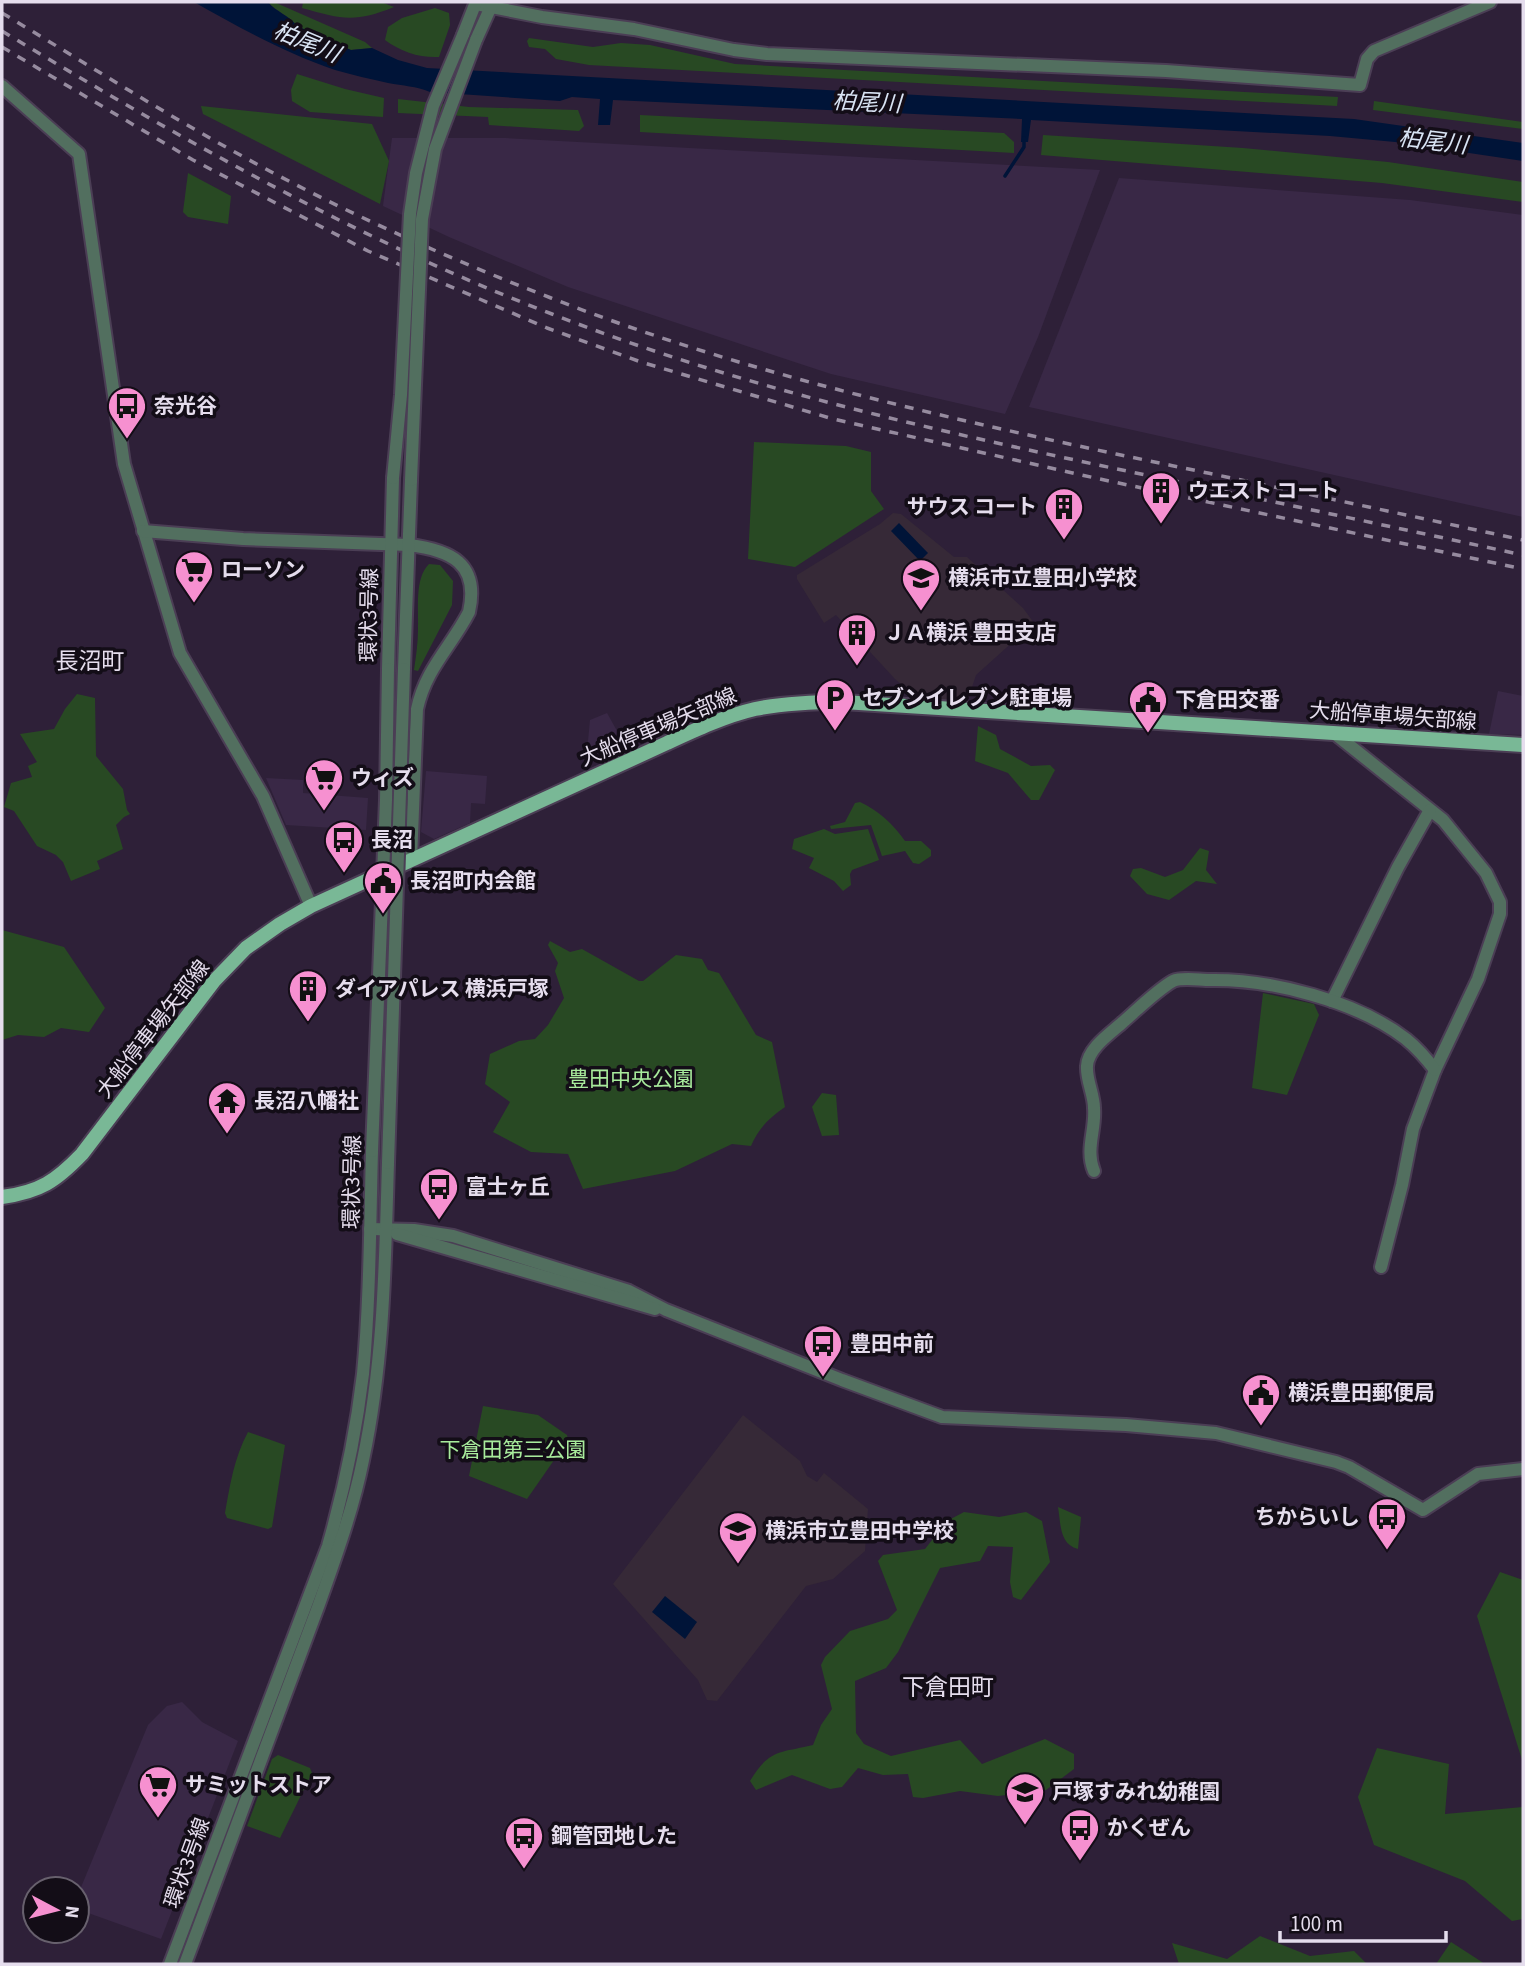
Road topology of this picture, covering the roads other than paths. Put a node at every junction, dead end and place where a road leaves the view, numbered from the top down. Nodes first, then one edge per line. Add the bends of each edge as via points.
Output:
1 (1490, 2) edge
2 (476, 3) edge
3 (492, 4) edge
4 (2, 86) edge
5 (144, 531) junction
6 (390, 544) junction
7 (409, 545) junction
8 (1334, 733) junction
9 (1523, 745) edge
10 (1430, 810) junction
11 (411, 860) junction
12 (311, 906) junction
13 (1332, 1001) junction
14 (1435, 1070) junction
15 (1094, 1171) dead end
16 (2, 1197) edge
17 (370, 1229) junction
18 (386, 1231) junction
19 (1381, 1267) dead end
20 (1523, 1469) edge
21 (170, 1964) edge
22 (186, 1964) edge

1 - 3 street via 1374,51 1360,85 767,54 542,17
2 - 3 street
2 - 6 street, 環状3号線, bridge via 433,106 410,214
3 - 7 street, 環状3号線, bridge via 435,149 424,207
4 - 5 street via 79,154 124,464
5 - 6 street
5 - 12 street via 184,664 263,796
6 - 7 street
6 - 17 street, 環状3号線, bridge
7 - 11 street via 435,548 454,558 467,574 472,592 469,612 432,666 420,694 414,737
7 - 18 street, 環状3号線, bridge
8 - 9 main road, 大船停車場矢部線
8 - 10 street
8 - 11 main road, 大船停車場矢部線 via 800,702 753,710 705,726
10 - 13 street
10 - 14 street via 1478,863 1500,902 1478,979
11 - 12 main road, 大船停車場矢部線
12 - 16 main road, 大船停車場矢部線 via 246,948 215,981 64,1172 41,1188
13 - 14 street via 1405,1038
13 - 15 street via 1241,981 1175,980 1130,1015 1089,1057 1094,1109 1089,1158
14 - 19 street via 1413,1129
17 - 18 street
17 - 21 street, 環状3号線 via 363,1374 339,1506 328,1546
18 - 20 street via 453,1236 629,1291 666,1310 942,1417 1216,1433 1336,1462 1423,1510 1478,1474
18 - 22 street, 環状3号線 via 380,1350 351,1508

